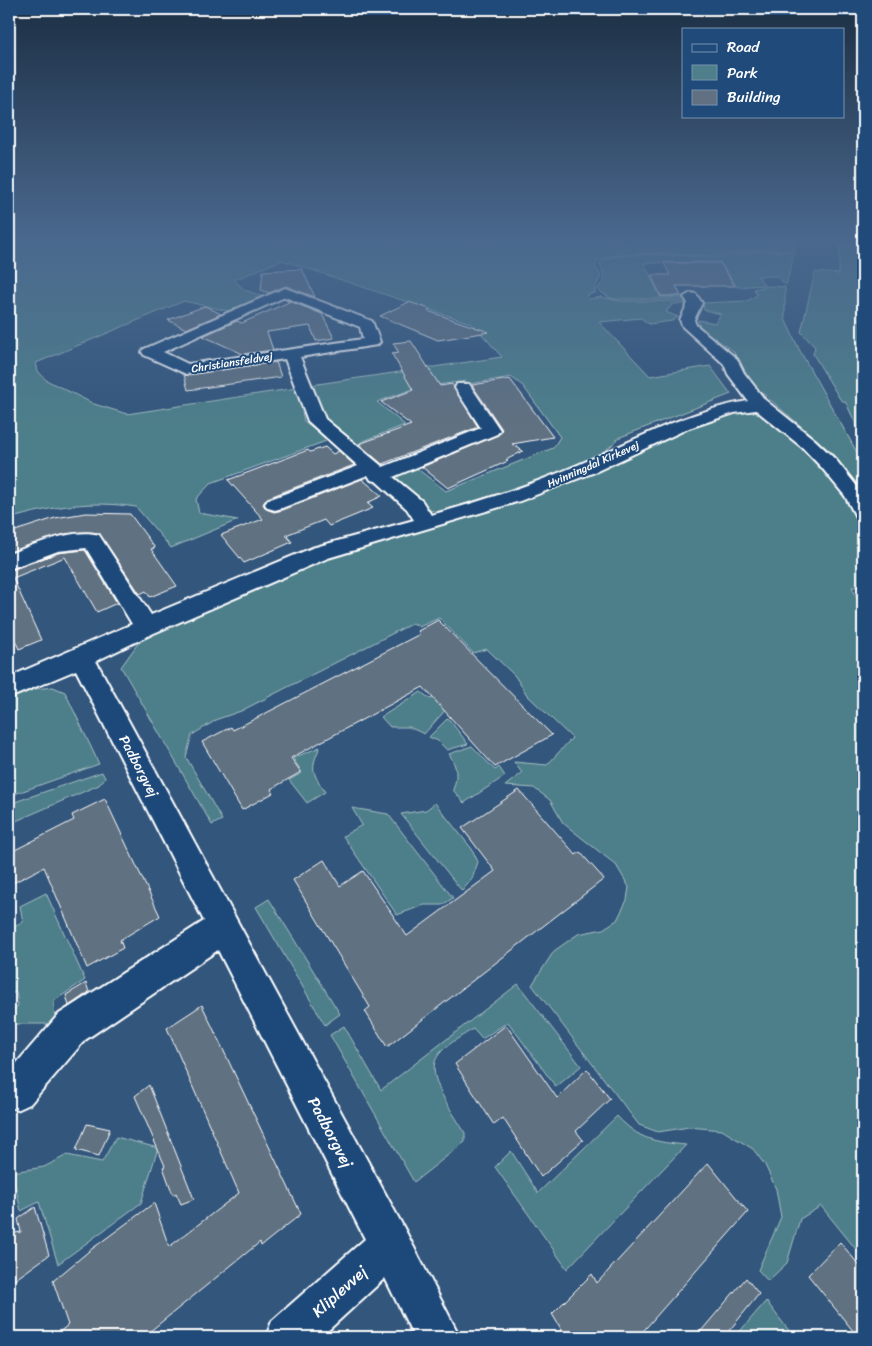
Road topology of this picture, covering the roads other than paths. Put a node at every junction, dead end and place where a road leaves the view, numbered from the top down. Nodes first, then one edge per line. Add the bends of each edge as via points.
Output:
1 (261, 303) edge
2 (312, 303) edge
3 (694, 303) edge
4 (291, 353) junction
5 (463, 388) dead end
6 (759, 404) junction
7 (374, 472) junction
8 (275, 504) dead end
9 (863, 513) edge
10 (426, 523) junction
11 (9, 562) edge
12 (146, 627) junction
13 (82, 658) junction
14 (10, 683) edge
15 (224, 928) junction
16 (17, 1091) dead end
17 (390, 1245) junction
18 (288, 1337) edge
19 (438, 1337) edge

1 - 4 street, Christiansfeldvej via 150,352 186,369
2 - 4 street, Christiansfeldvej via 366,324 372,342
3 - 6 street via 687,320 690,327 730,362
4 - 7 street, Christiansfeldvej via 317,421
5 - 7 street via 491,430
6 - 9 street via 829,464 854,495
6 - 10 street, Hvinningdal Kirkevej via 700,417 514,498
7 - 8 street
7 - 10 street, Christiansfeldvej via 415,506
10 - 12 street via 320,553
11 - 12 street via 55,545 92,540
12 - 13 street
13 - 14 street
13 - 15 street, Padborgvej
15 - 16 street via 72,1027
15 - 17 street, Padborgvej
17 - 18 street, Kliplevvej
17 - 19 street, Padborgvej

